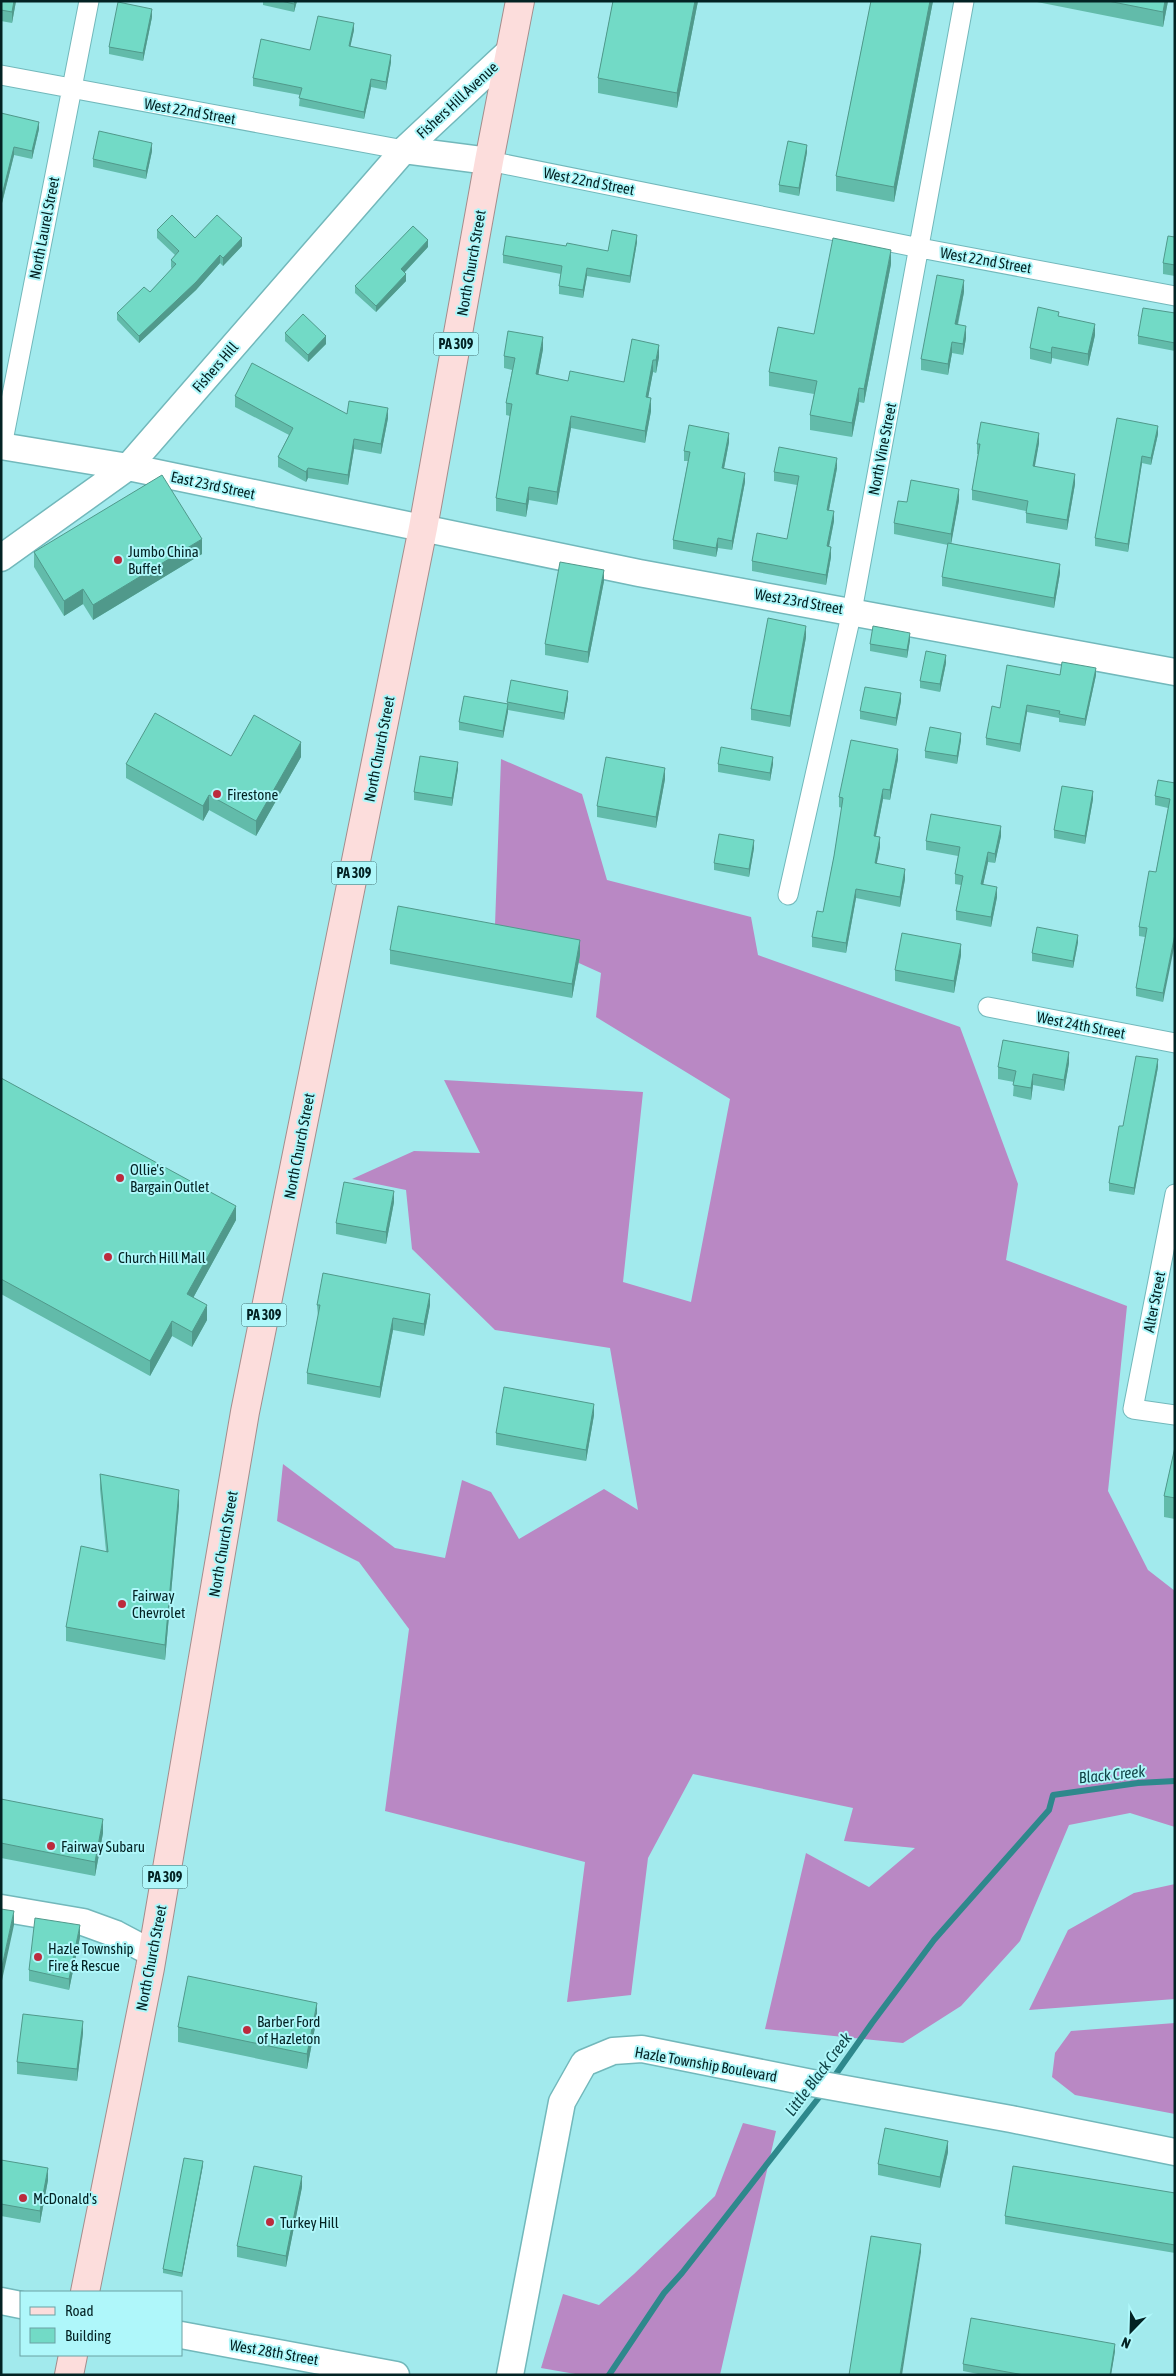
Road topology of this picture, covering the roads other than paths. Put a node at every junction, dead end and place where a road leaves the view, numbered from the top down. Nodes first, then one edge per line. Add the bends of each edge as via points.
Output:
1 (88, 1) edge
2 (520, 1) edge
3 (964, 1) edge
4 (511, 50) junction
5 (1, 75) edge
6 (72, 89) junction
7 (404, 150) junction
8 (489, 161) junction
9 (920, 248) junction
10 (1175, 296) edge
11 (2, 449) edge
12 (128, 467) junction
13 (423, 528) junction
14 (1, 558) edge
15 (852, 611) junction
16 (1175, 672) edge
17 (788, 895) dead end
18 (988, 1007) dead end
19 (1175, 1043) edge
20 (1175, 1194) edge
21 (1168, 1263) edge
22 (1175, 1415) edge
23 (1, 1908) edge
24 (152, 1953) junction
25 (1175, 2152) edge
26 (85, 2291) edge
27 (1, 2301) edge
28 (20, 2305) edge
29 (182, 2335) edge
30 (73, 2356) edge
31 (69, 2375) edge
32 (396, 2375) edge
33 (510, 2375) edge

1 - 6 street, North Laurel Street
2 - 4 main road, North Church Street / PA 309
3 - 9 street, North Vine Street
4 - 7 street, Fishers Hill Avenue
4 - 8 main road, North Church Street / PA 309
5 - 6 street, West 22nd Street
6 - 7 street, West 22nd Street
6 - 11 street, North Laurel Street
7 - 8 street, West 22nd Street
7 - 12 street, Fishers Hill
8 - 9 street, West 22nd Street
8 - 13 main road, North Church Street / PA 309
9 - 10 street, West 22nd Street
9 - 15 street, North Vine Street
11 - 12 street, East 23rd Street
12 - 13 street, East 23rd Street
12 - 14 street, Fishers Hill
13 - 15 street, West 23rd Street via 639,573
13 - 24 main road, North Church Street / PA 309 via 245,1412
15 - 16 street, West 23rd Street
15 - 17 street, North Vine Street
18 - 19 street, West 24th Street
20 - 21 street, Alter Street
21 - 22 street, Alter Street via 1133,1409
23 - 24 street via 83,1922 116,1934
24 - 26 main road, North Church Street / PA 309
25 - 33 street, Hazle Township Boulevard via 642,2049 613,2051 584,2063 562,2102
27 - 28 street
29 - 32 street, West 28th Street
30 - 31 main road

